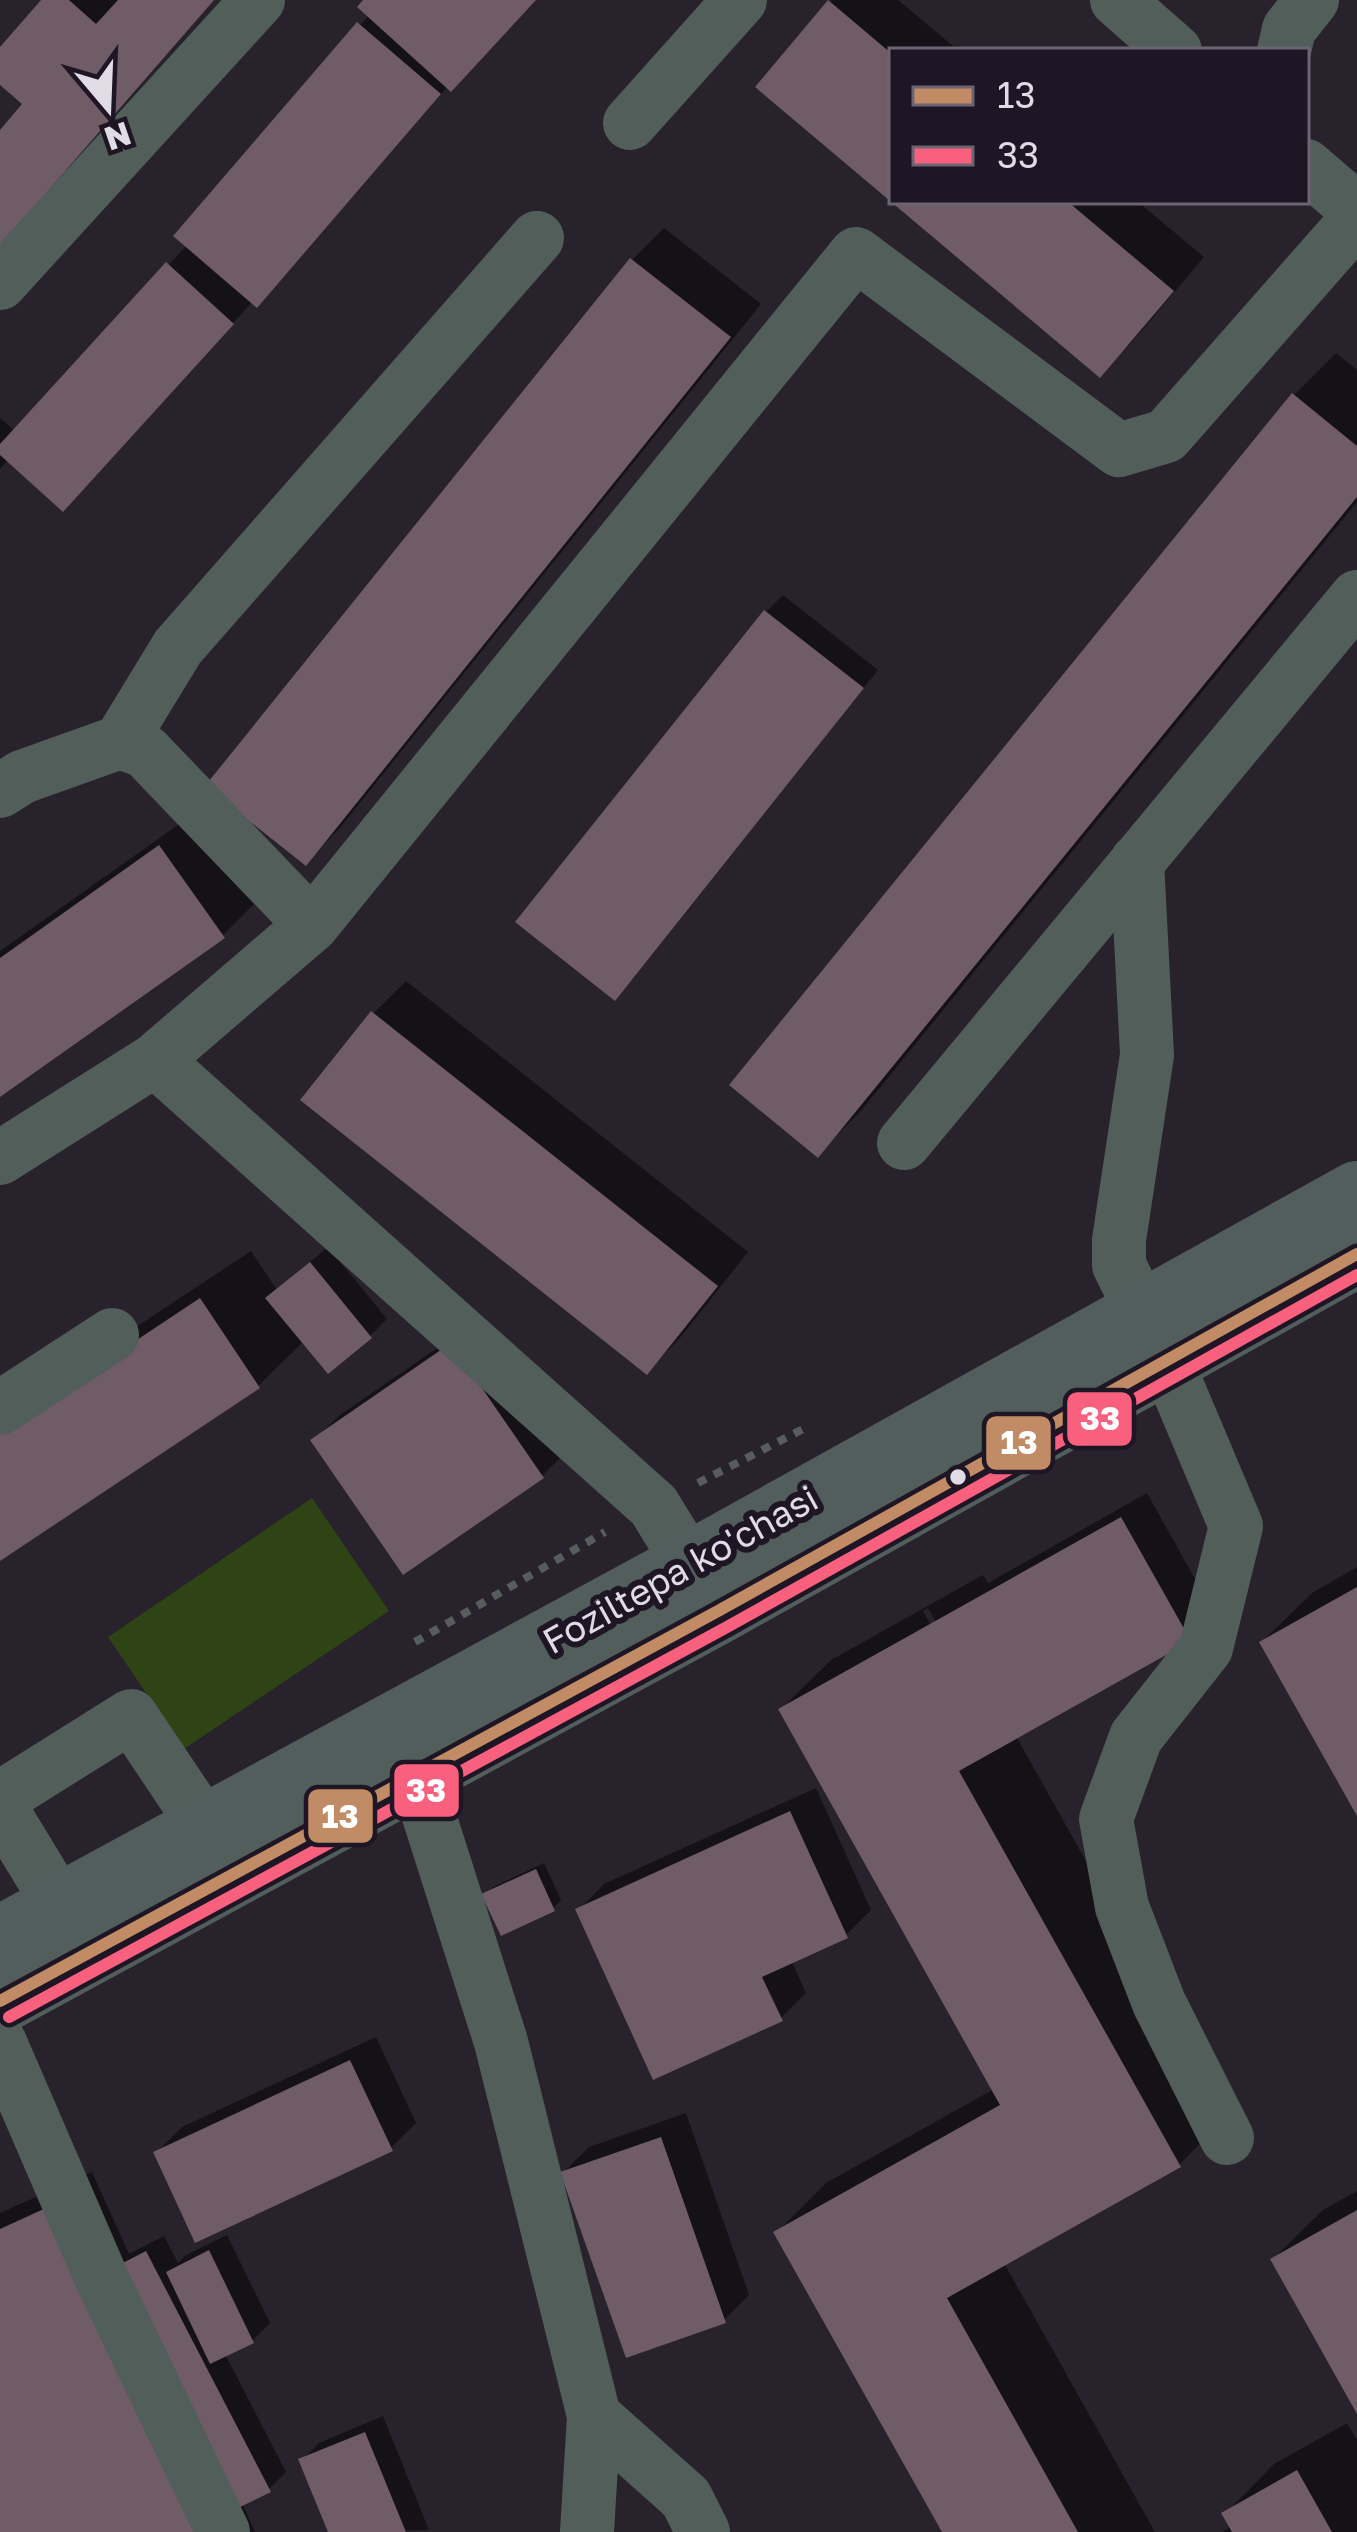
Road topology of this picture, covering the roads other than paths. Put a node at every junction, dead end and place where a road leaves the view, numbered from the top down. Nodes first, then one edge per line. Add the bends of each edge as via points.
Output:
1 (258, 0) edge
2 (740, 0) edge
3 (1117, 0) edge
4 (1312, 0) edge
5 (1172, 48) edge
6 (1285, 48) edge
7 (630, 123) dead end
8 (1309, 169) edge
9 (1357, 215) edge
10 (537, 238) dead end
11 (0, 283) edge
12 (1357, 597) edge
13 (120, 742) junction
14 (7, 777) edge
15 (1137, 861) junction
16 (312, 925) junction
17 (155, 1060) junction
18 (904, 1143) dead end
19 (0, 1158) edge
20 (1357, 1195) edge
21 (1357, 1254) edge
22 (112, 1335) dead end
23 (1153, 1336) junction
24 (0, 1408) edge
25 (704, 1587) junction
26 (402, 1752) junction
27 (0, 1798) edge
28 (0, 1807) edge
29 (206, 1828) junction
30 (61, 1907) junction
31 (0, 1939) edge
32 (0, 2001) edge
33 (0, 2043) edge
34 (1227, 2138) dead end
35 (594, 2416) junction
36 (223, 2532) edge
37 (587, 2532) edge
38 (703, 2532) edge

1 - 11 street
2 - 7 street
3 - 5 street
4 - 6 street
8 - 9 street
9 - 16 street via 1166,436 1119,451 856,254
10 - 13 street via 178,647
12 - 15 street
13 - 14 street
13 - 16 street via 145,751
15 - 18 street
15 - 23 street via 1147,1055 1119,1265
16 - 17 street
17 - 19 street
17 - 25 street via 654,1506
20 - 23 main road, Foziltepa ko'chasi
21 - 23 main road, Foziltepa ko'chasi
22 - 24 street
23 - 25 main road, Foziltepa ko'chasi
23 - 34 street via 1236,1526 1206,1648 1136,1737 1106,1819 1122,1907 1159,2003
25 - 26 main road, Foziltepa ko'chasi
26 - 29 main road, Foziltepa ko'chasi
26 - 32 main road, Foziltepa ko'chasi
26 - 35 street via 501,2042
27 - 29 street via 131,1716
28 - 30 street
29 - 30 main road, Foziltepa ko'chasi
30 - 31 main road, Foziltepa ko'chasi
33 - 36 street
35 - 37 street
35 - 38 street via 686,2498

